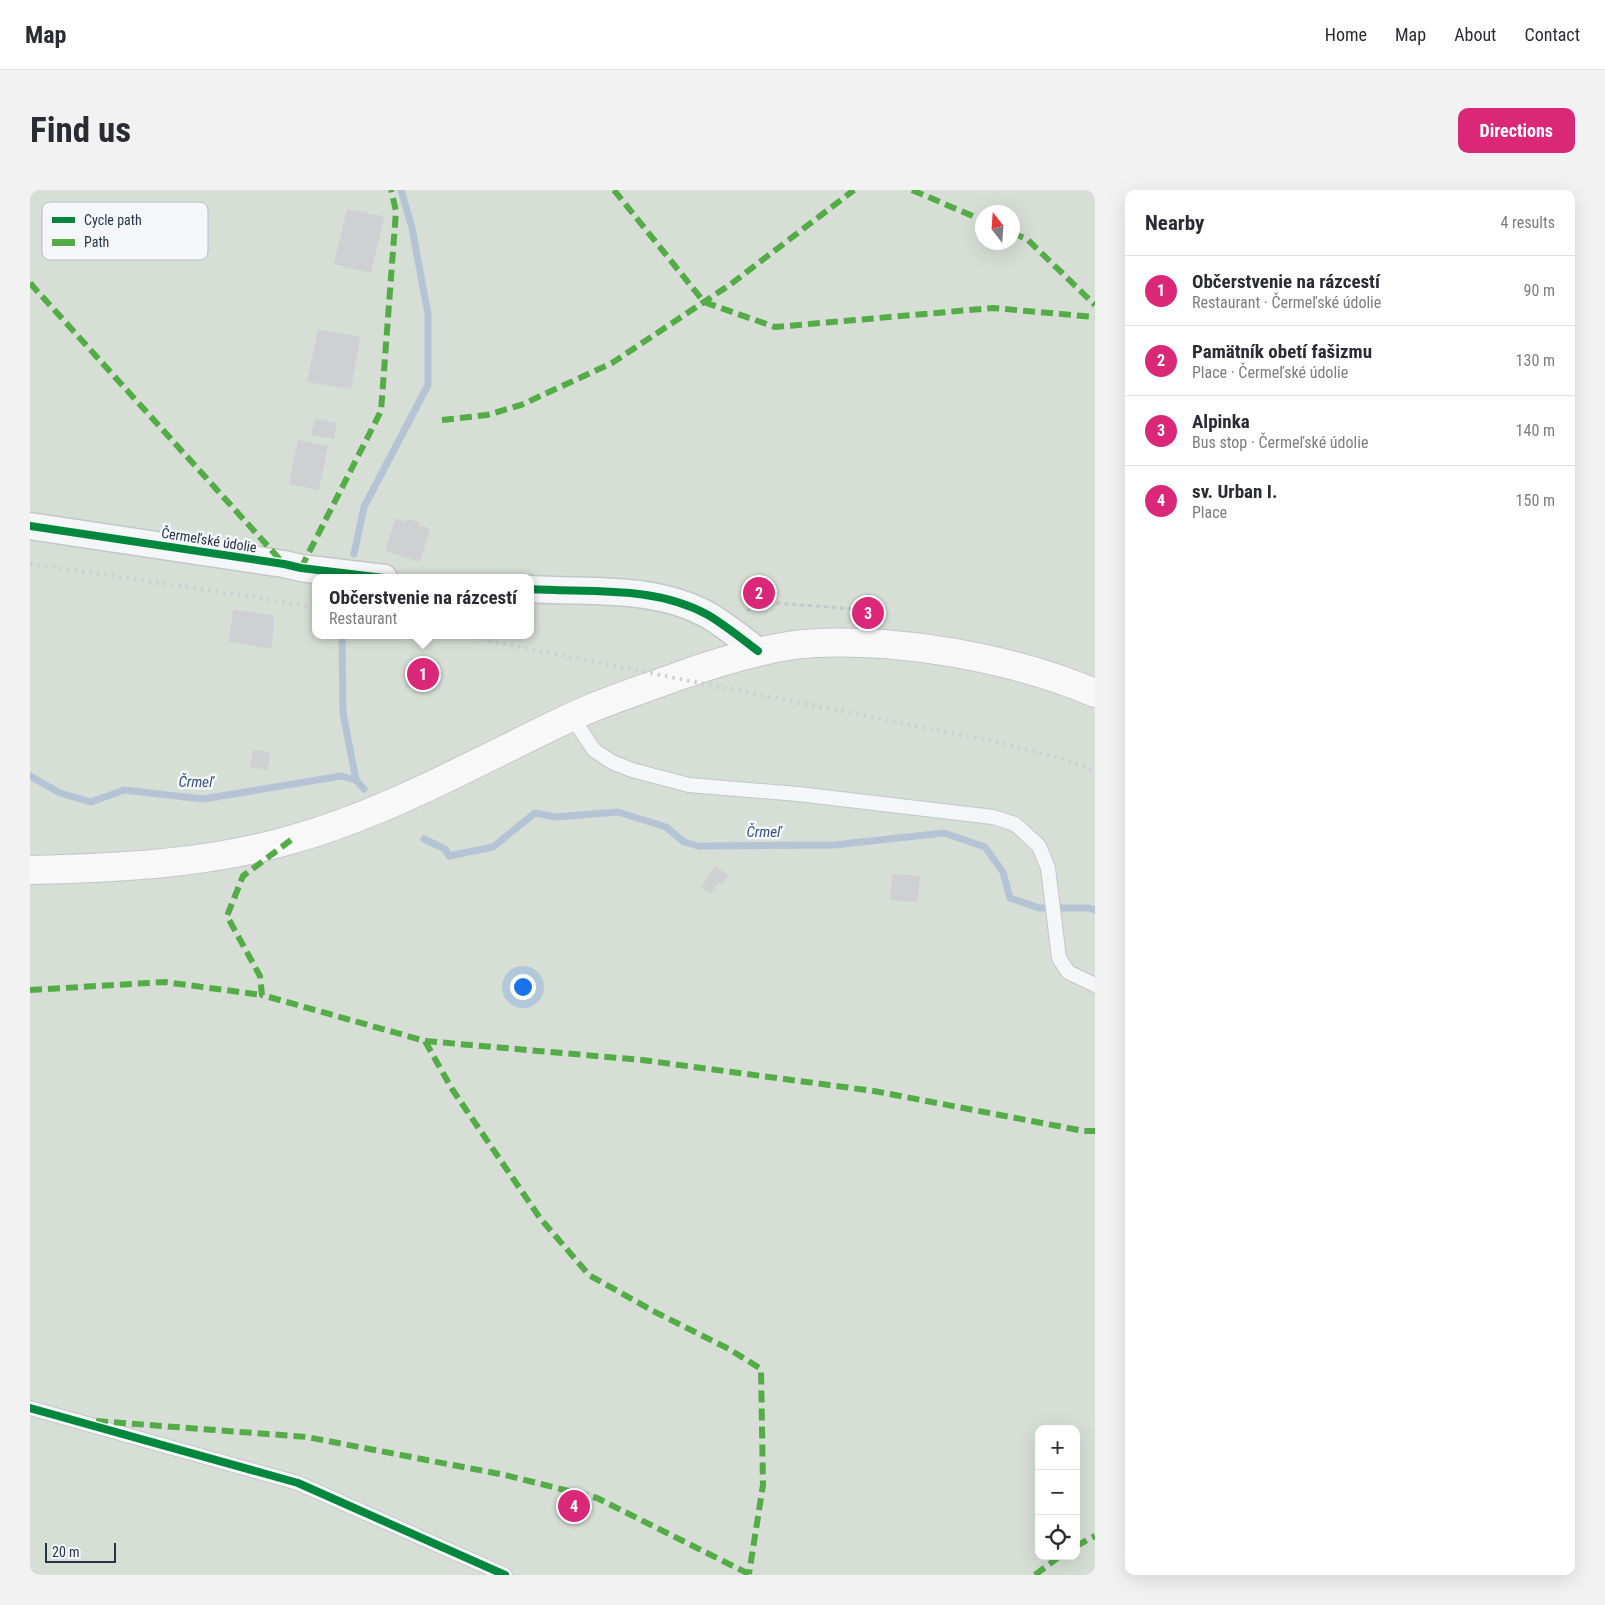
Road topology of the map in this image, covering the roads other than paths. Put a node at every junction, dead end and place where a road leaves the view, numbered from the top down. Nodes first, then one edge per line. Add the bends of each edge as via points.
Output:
1 (30, 526) edge
2 (351, 574) edge
3 (534, 589) edge
4 (758, 651) junction
5 (1095, 693) edge
6 (572, 716) junction
7 (30, 870) edge
8 (1095, 985) edge
9 (30, 1408) edge
10 (505, 1575) edge

1 - 2 street, Čermeľské údolie
3 - 4 street via 638,594 675,601 708,615
4 - 5 main road via 841,642 931,649 1038,671
4 - 6 main road via 641,688
6 - 7 main road via 416,792 348,821 291,840 236,853 164,864
6 - 8 lane via 594,750 612,762 689,785 994,817 1015,824 1039,846 1048,868 1060,958 1068,972
9 - 10 lane via 298,1483

